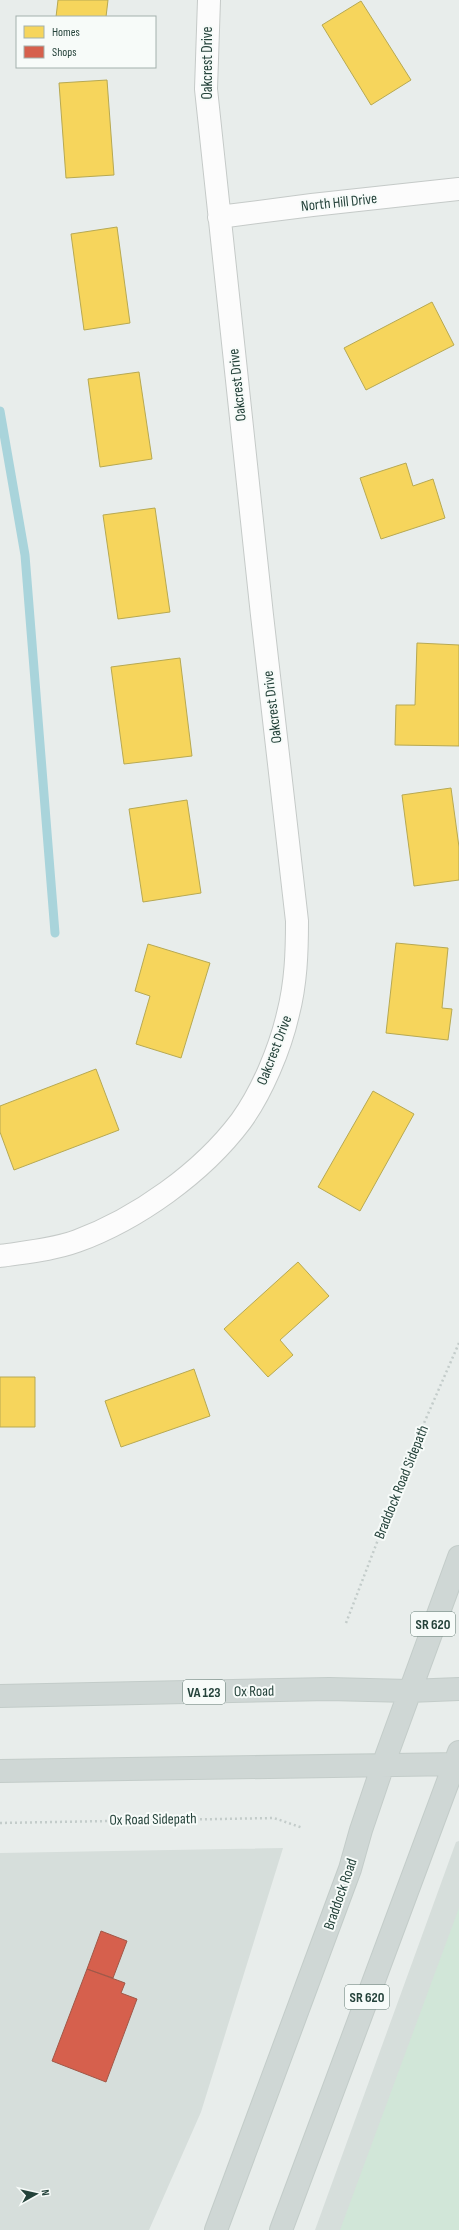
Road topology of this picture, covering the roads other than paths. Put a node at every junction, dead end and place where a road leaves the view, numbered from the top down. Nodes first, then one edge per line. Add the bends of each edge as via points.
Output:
1 (209, 0) edge
2 (459, 190) edge
3 (219, 217) junction
4 (0, 1256) edge
5 (459, 1557) edge
6 (459, 1689) edge
7 (408, 1691) junction
8 (0, 1696) edge
9 (458, 1760) edge
10 (383, 1764) junction
11 (0, 1771) edge
12 (216, 2230) edge
13 (281, 2230) edge

1 - 3 street, Oakcrest Drive via 206,89
2 - 3 street, North Hill Drive
3 - 4 street, Oakcrest Drive via 297,921 296,971 289,1013 280,1044 256,1096 241,1121 190,1174 156,1201 116,1224 76,1241 41,1250
5 - 7 main road, Braddock Road / SR 620
6 - 7 main road, Ox Road / VA 123
7 - 8 main road, Ox Road / VA 123 via 329,1689
7 - 10 main road, Braddock Road / SR 620
9 - 10 main road
9 - 13 main road, SR 620
10 - 11 main road
10 - 12 main road, Braddock Road / SR 620 via 350,1869

